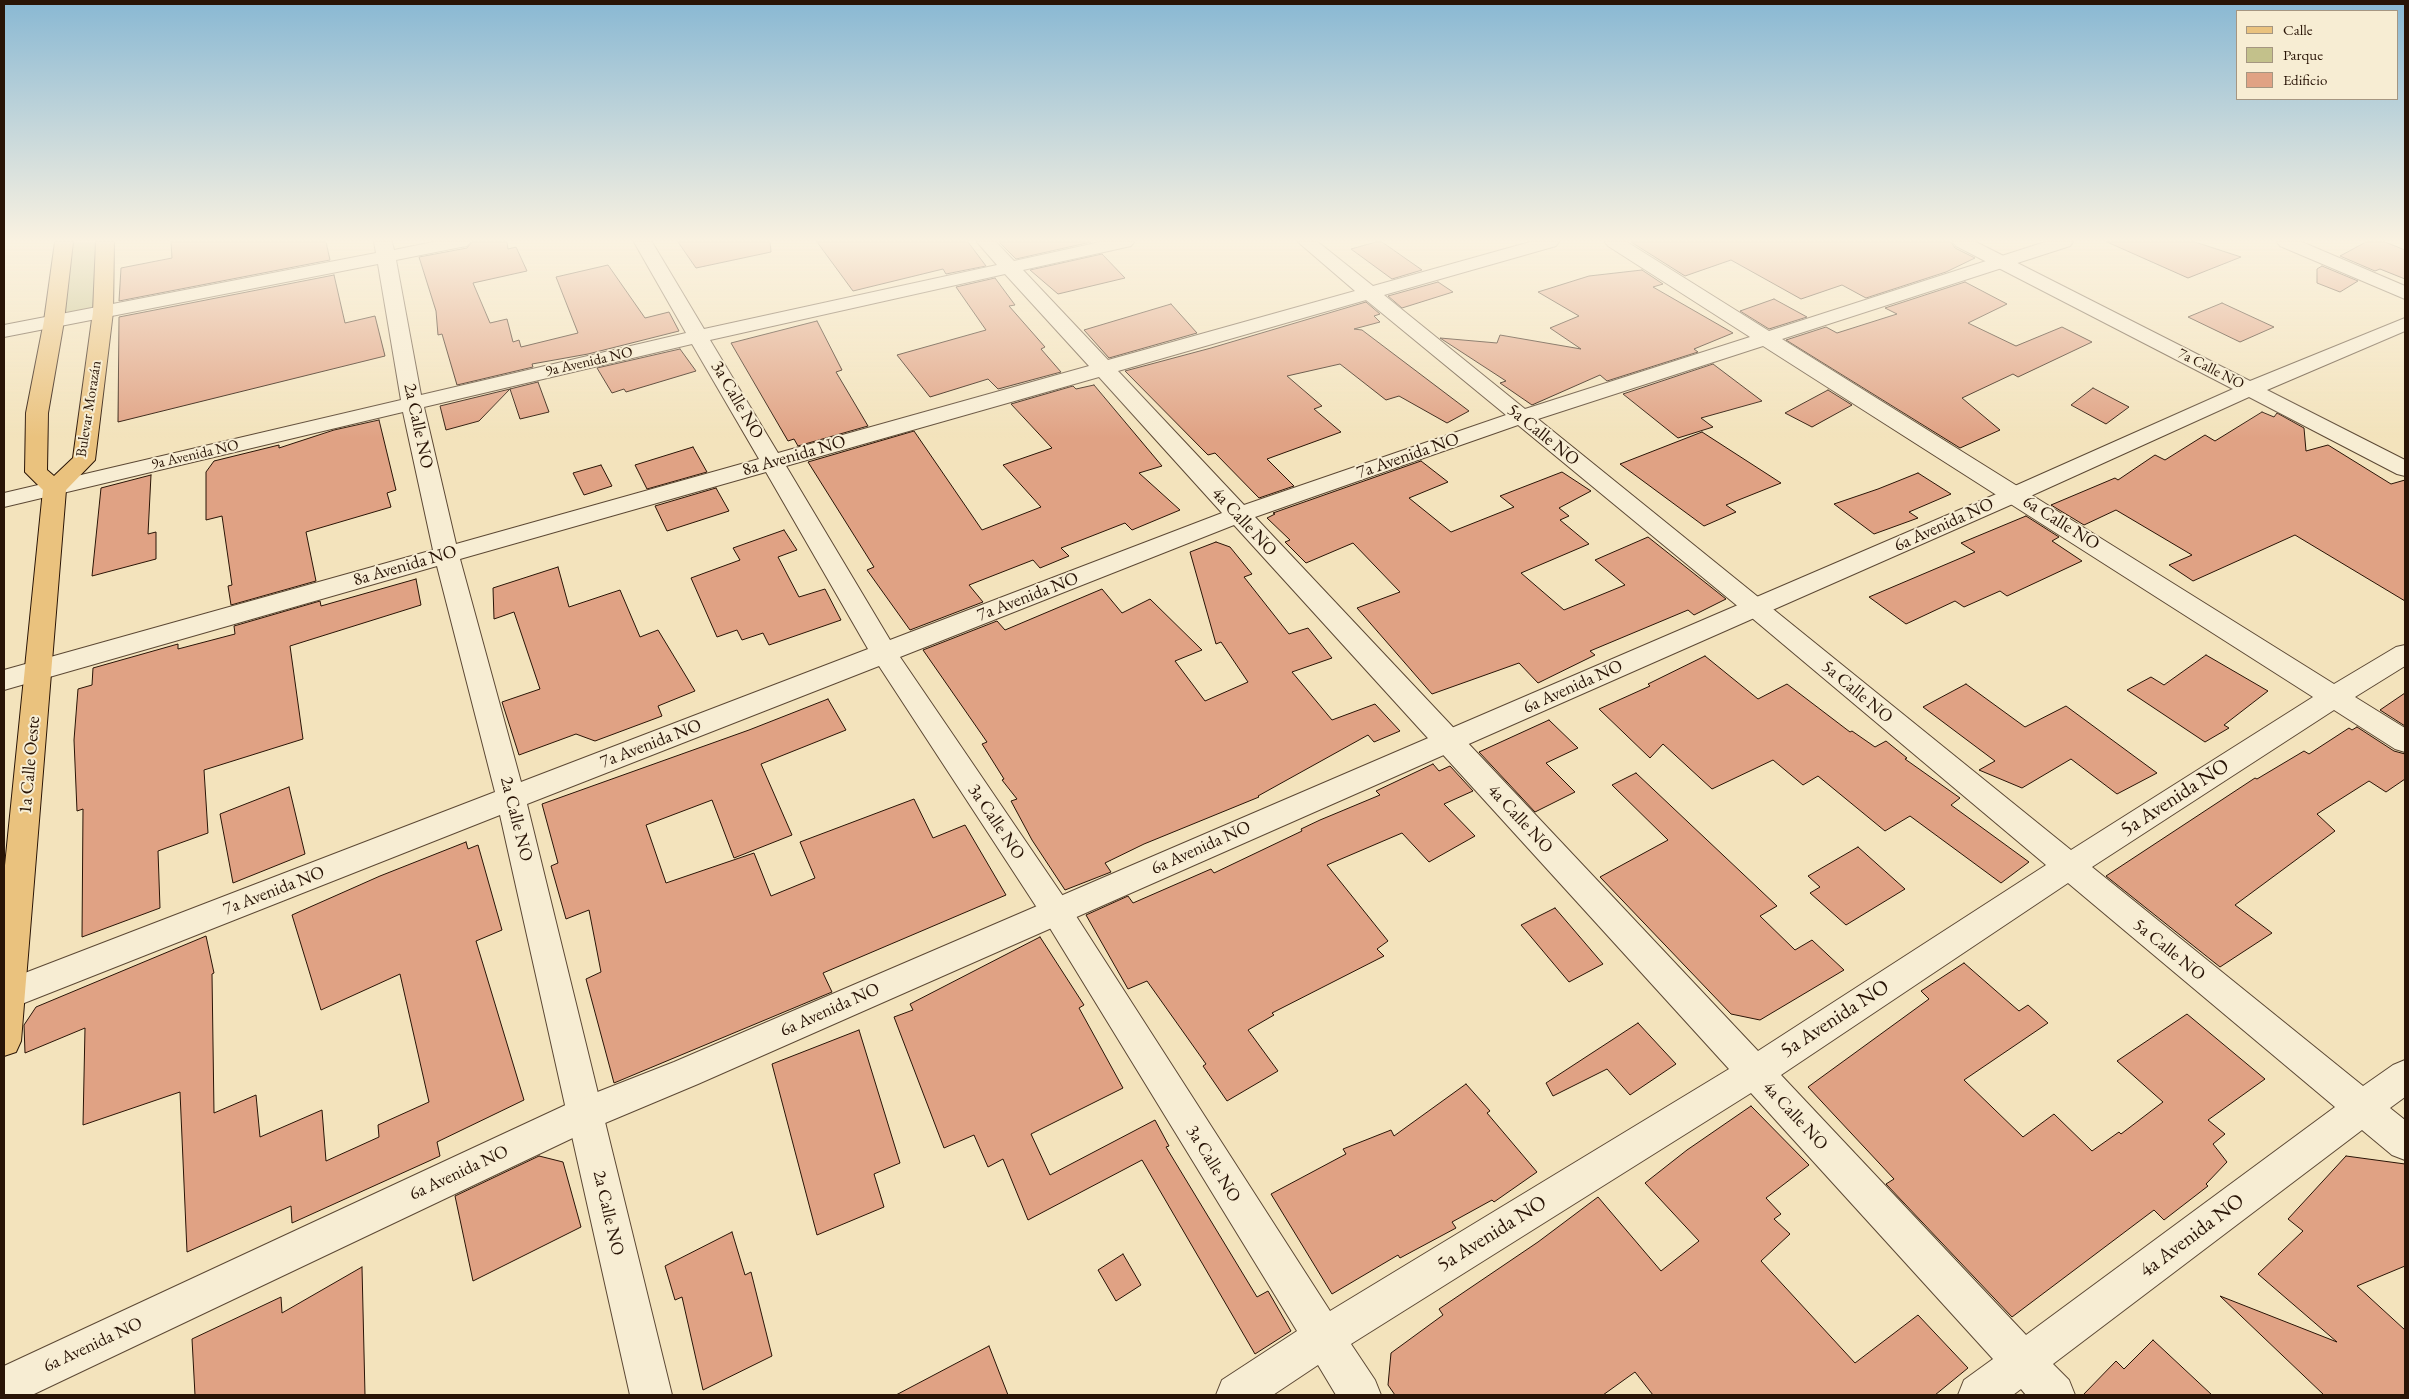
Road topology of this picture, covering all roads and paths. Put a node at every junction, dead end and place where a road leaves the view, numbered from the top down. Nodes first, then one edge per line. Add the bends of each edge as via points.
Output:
1 (56, 307) edge
2 (103, 307) edge
3 (124, 307) edge
4 (395, 307) edge
5 (682, 307) edge
6 (830, 307) edge
7 (1046, 307) edge
8 (1320, 307) edge
9 (1387, 307) edge
10 (1717, 307) edge
11 (1862, 307) edge
12 (2090, 307) edge
13 (103, 312) junction
14 (54, 321) junction
15 (2405, 324) edge
16 (4, 331) edge
17 (699, 336) junction
18 (1765, 338) junction
19 (1103, 369) junction
20 (2250, 389) junction
21 (412, 403) junction
22 (1521, 417) junction
23 (773, 462) junction
24 (2405, 469) edge
25 (55, 488) junction
26 (2016, 494) junction
27 (4, 500) edge
28 (1238, 515) junction
29 (446, 555) junction
30 (1755, 607) junction
31 (884, 653) junction
32 (2405, 654) edge
33 (38, 670) junction
34 (4, 680) edge
35 (2334, 697) junction
36 (1448, 741) junction
37 (2405, 742) edge
38 (511, 798) junction
39 (2068, 867) junction
40 (1056, 912) junction
41 (6, 995) edge
42 (4, 1041) edge
43 (1754, 1072) junction
44 (2405, 1076) edge
45 (2362, 1108) junction
46 (585, 1114) junction
47 (2405, 1144) edge
48 (1323, 1338) junction
49 (2023, 1362) junction
50 (4, 1387) edge
51 (651, 1395) edge
52 (1237, 1395) edge
53 (1360, 1395) edge
54 (1979, 1395) edge
55 (2054, 1395) edge

1 - 14 main road
2 - 13 main road, Bulevar Morazán
3 - 13 street
4 - 21 street, 2a Calle NO
5 - 17 street, 3a Calle NO
6 - 17 street, 9a Avenida NO
7 - 19 street, 4a Calle NO
8 - 19 street, 8a Avenida NO
9 - 22 street, 5a Calle NO
10 - 18 street, 6a Calle NO
11 - 18 street, 7a Avenida NO
12 - 20 street, 7a Calle NO
13 - 14 street
13 - 25 main road, Bulevar Morazán via 84,460
14 - 16 street
14 - 25 main road via 37,413 36,472
15 - 20 street, 6a Avenida NO
17 - 21 street, 9a Avenida NO
17 - 23 street, 3a Calle NO
18 - 22 street, 7a Avenida NO
18 - 26 street, 6a Calle NO
19 - 23 street, 8a Avenida NO
19 - 28 street, 4a Calle NO
20 - 24 street, 7a Calle NO
20 - 26 street, 6a Avenida NO
21 - 25 street, 9a Avenida NO
21 - 29 street, 2a Calle NO
22 - 28 street, 7a Avenida NO
22 - 30 street, 5a Calle NO
23 - 29 street, 8a Avenida NO
23 - 31 street, 3a Calle NO
25 - 27 street, 9a Avenida NO
25 - 33 main road, 1a Calle Oeste
26 - 30 street, 6a Avenida NO
26 - 35 street, 6a Calle NO
28 - 31 street, 7a Avenida NO
28 - 36 street, 4a Calle NO
29 - 33 street, 8a Avenida NO
29 - 38 street, 2a Calle NO
30 - 36 street, 6a Avenida NO
30 - 39 street, 5a Calle NO
31 - 38 street, 7a Avenida NO
31 - 40 street, 3a Calle NO
32 - 35 street, 5a Avenida NO
33 - 34 street, 8a Avenida NO
33 - 41 main road, 1a Calle Oeste
35 - 37 street, 6a Calle NO
35 - 39 street, 5a Avenida NO
36 - 40 street, 6a Avenida NO
36 - 43 street, 4a Calle NO
38 - 41 street, 7a Avenida NO
38 - 46 street, 2a Calle NO
39 - 43 street, 5a Avenida NO
39 - 45 street, 5a Calle NO
40 - 46 street, 6a Avenida NO
40 - 48 street, 3a Calle NO
41 - 42 main road, 1a Calle Oeste
43 - 48 street, 5a Avenida NO
43 - 49 street, 4a Calle NO
44 - 45 street, 4a Avenida NO
45 - 47 street, 5a Calle NO
45 - 49 street, 4a Avenida NO
46 - 50 street, 6a Avenida NO
46 - 51 street, 2a Calle NO
48 - 52 street, 5a Avenida NO
48 - 53 street, 3a Calle NO
49 - 54 street, 4a Avenida NO
49 - 55 street, 4a Calle NO

